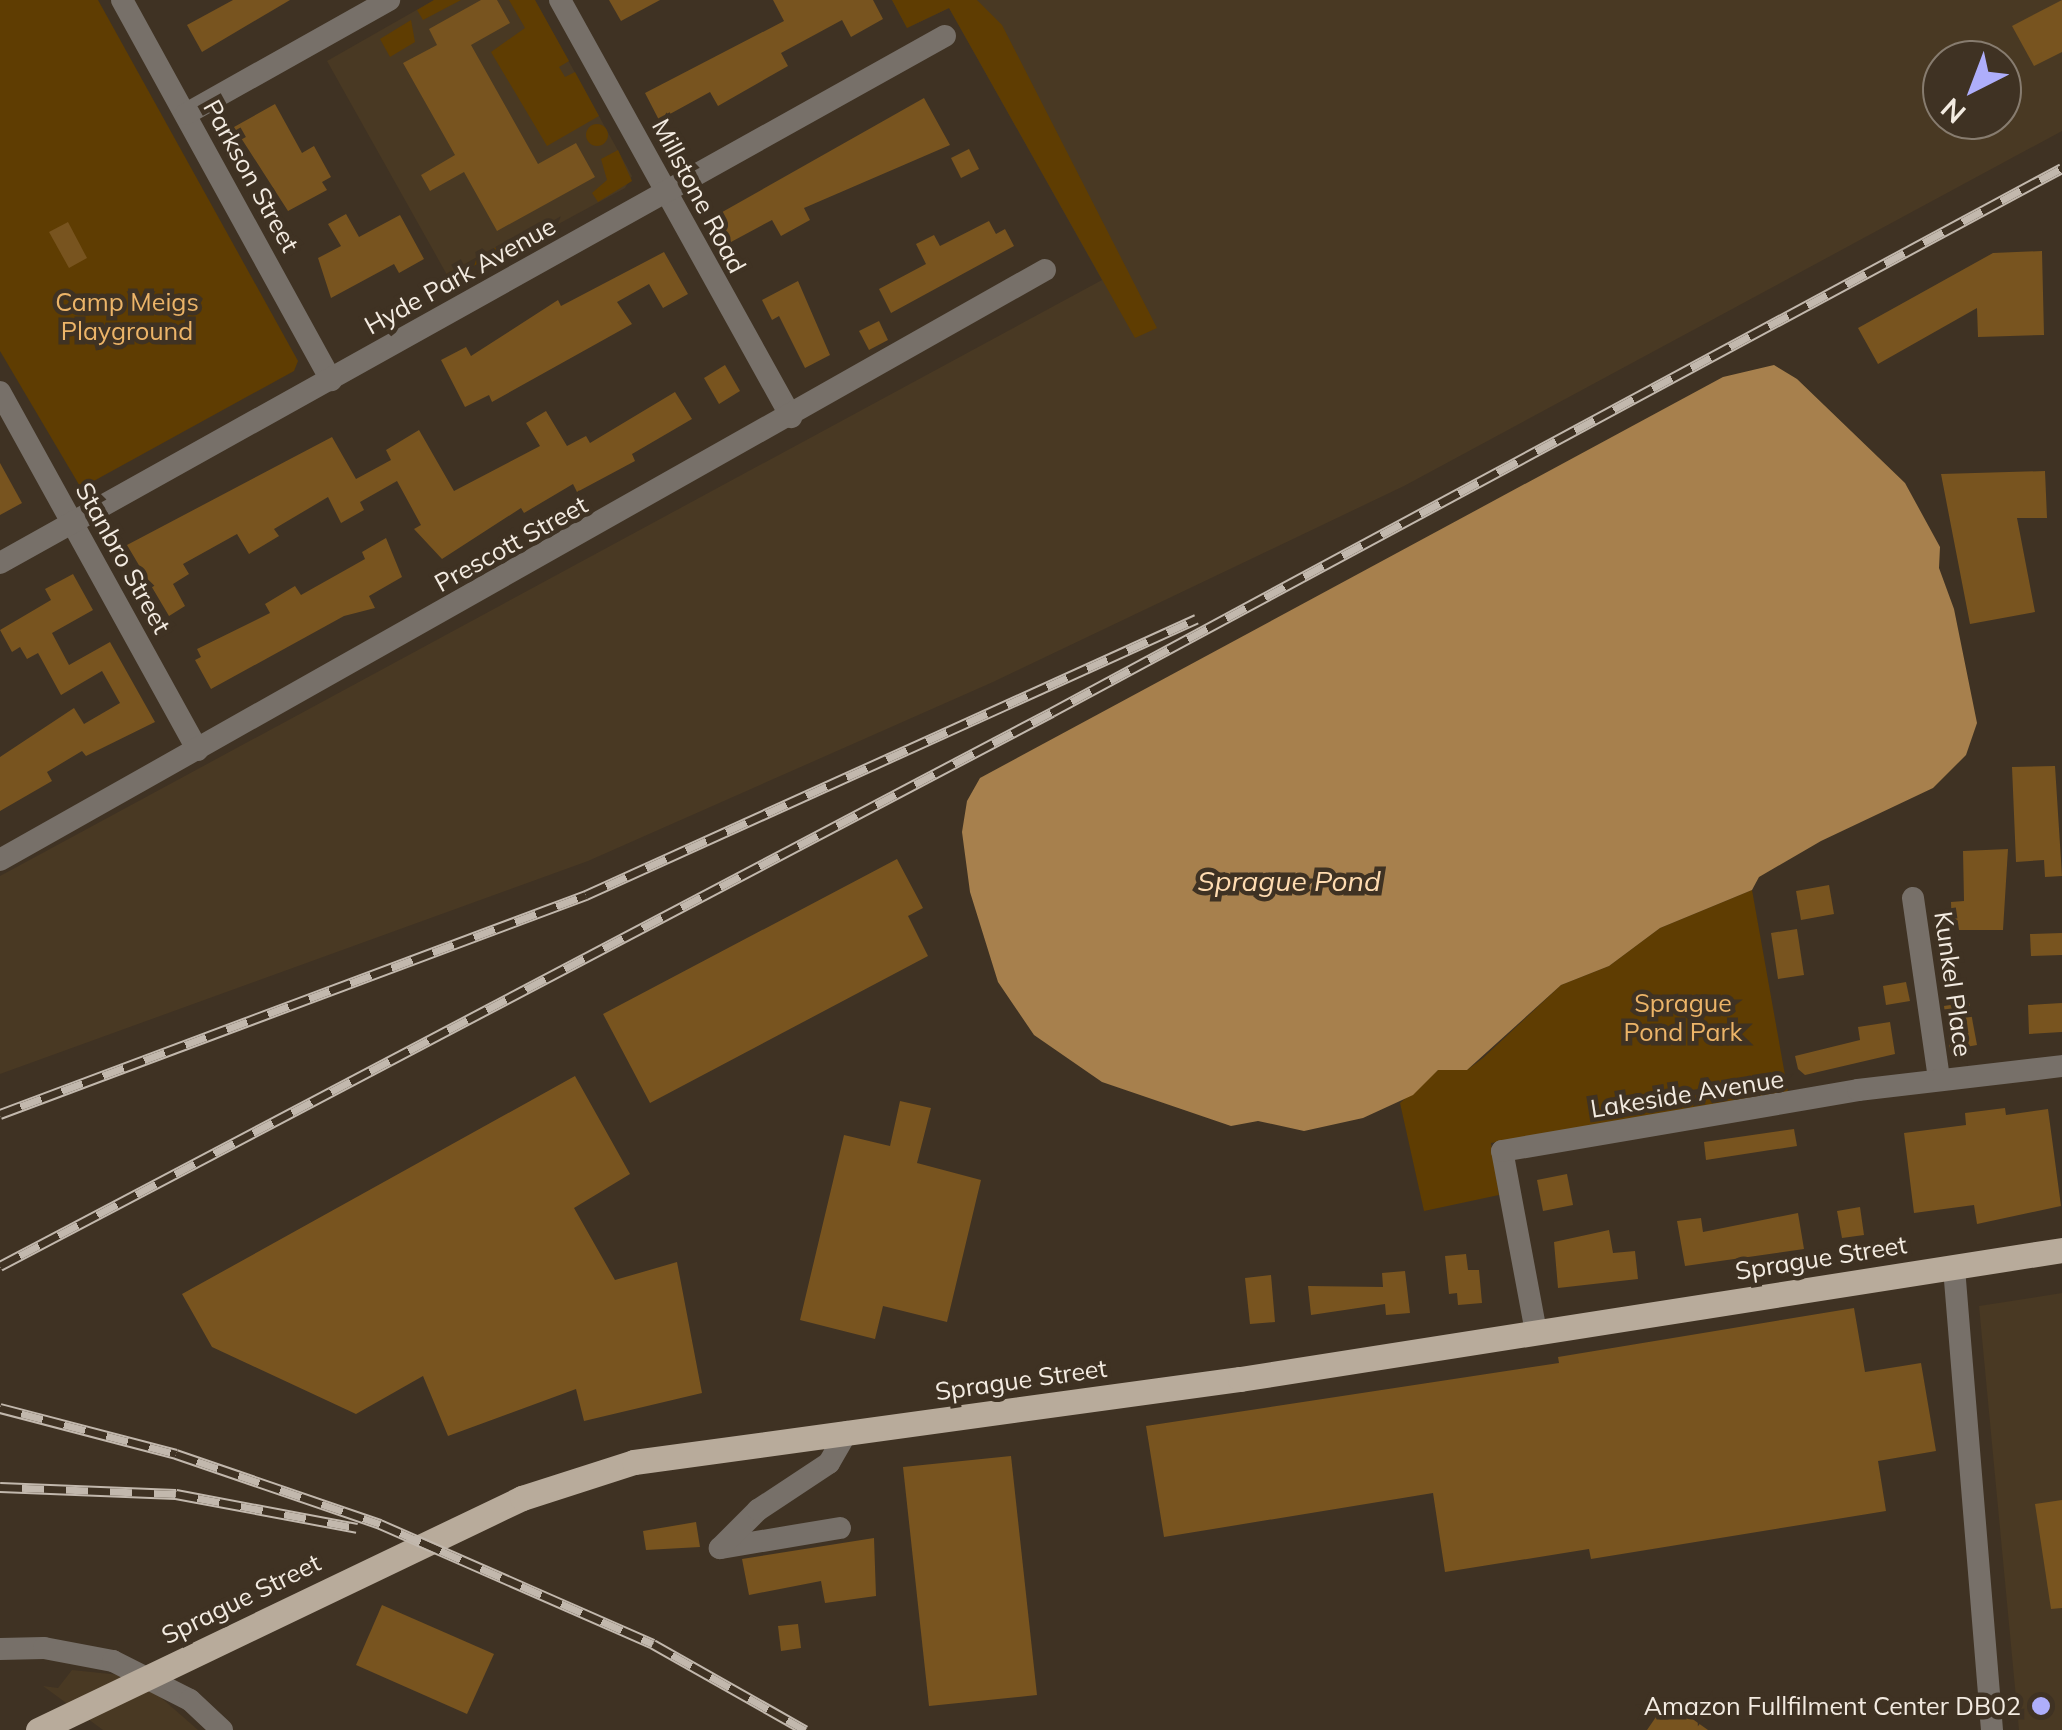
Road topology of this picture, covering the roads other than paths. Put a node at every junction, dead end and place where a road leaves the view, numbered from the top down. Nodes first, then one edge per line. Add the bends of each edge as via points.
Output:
1 (122, 0) edge
2 (389, 0) edge
3 (560, 0) edge
4 (945, 36) dead end
5 (186, 114) junction
6 (666, 192) junction
7 (1045, 270) dead end
8 (331, 380) junction
9 (0, 392) edge
10 (791, 418) junction
11 (72, 523) junction
12 (0, 564) edge
13 (198, 750) junction
14 (0, 860) edge
15 (1913, 898) dead end
16 (2062, 1066) edge
17 (1939, 1079) junction
18 (2062, 1250) edge
19 (1954, 1268) junction
20 (1536, 1332) junction
21 (847, 1432) junction
22 (840, 1528) dead end
23 (0, 1648) edge
24 (38, 1730) edge
25 (222, 1730) edge
26 (1992, 1730) edge

1 - 5 street, Parkson Street
2 - 5 street
3 - 6 street, Millstone Road
4 - 6 street, Hyde Park Avenue
5 - 8 street, Parkson Street
6 - 8 street, Hyde Park Avenue
6 - 10 street, Millstone Road
7 - 10 street, Prescott Street
8 - 11 street, Hyde Park Avenue
9 - 11 street, Stanbro Street
10 - 13 street, Prescott Street
11 - 12 street, Hyde Park Avenue
11 - 13 street, Stanbro Street
13 - 14 street, Prescott Street
15 - 17 street, Kunkel Place
16 - 17 street, Lakeside Avenue
17 - 20 street, Lakeside Avenue via 1502,1152
18 - 19 main road, Sprague Street
19 - 20 main road, Sprague Street
19 - 26 street
20 - 21 main road, Sprague Street
21 - 22 street via 829,1463 758,1510 720,1548
21 - 24 main road, Sprague Street via 634,1462 542,1490
23 - 25 street via 114,1661 190,1700

